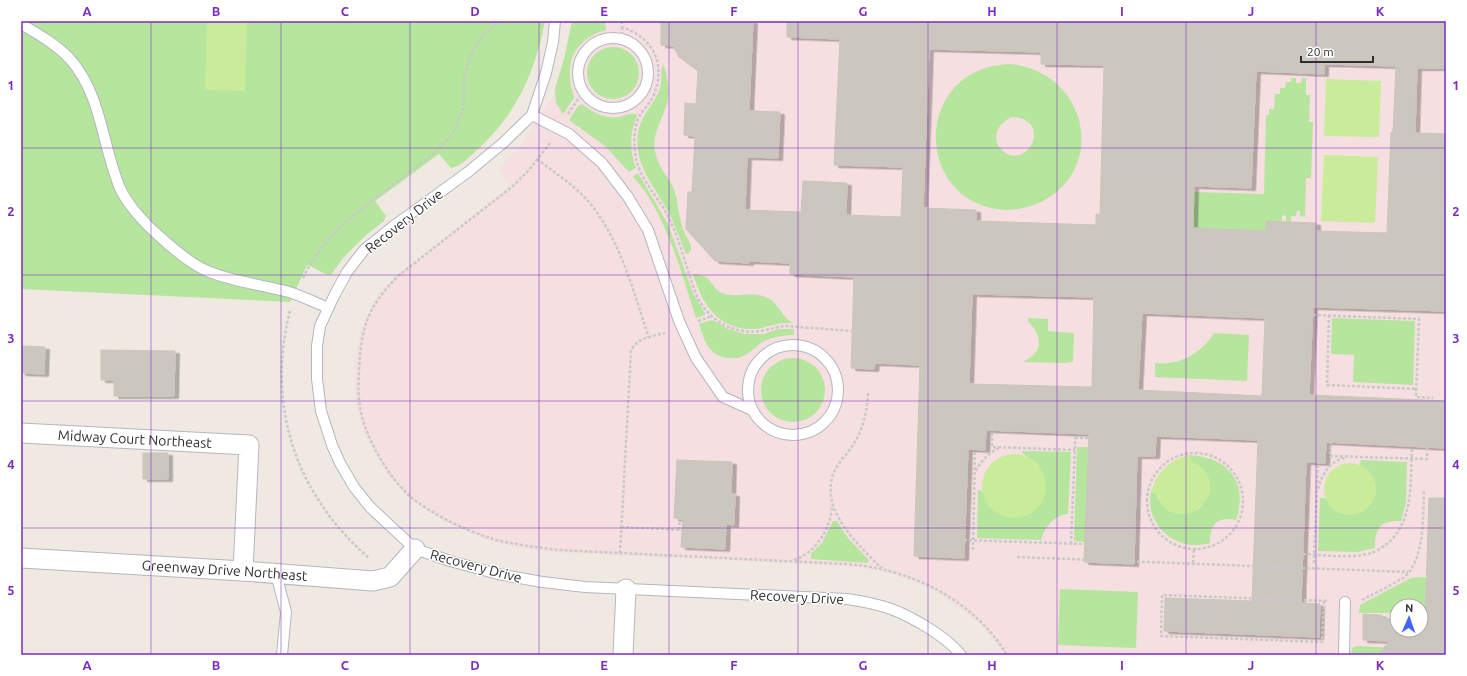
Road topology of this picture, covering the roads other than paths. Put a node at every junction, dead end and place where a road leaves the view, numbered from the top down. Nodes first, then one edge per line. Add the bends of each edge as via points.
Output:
1 (555, 21) edge
2 (21, 24) edge
3 (622, 40) joint
4 (532, 115) junction
5 (328, 308) junction
6 (752, 410) junction
7 (21, 433) edge
8 (415, 549) junction
9 (21, 558) edge
10 (243, 571) junction
11 (276, 574) junction
12 (626, 589) junction
13 (1345, 602) road end
14 (282, 655) edge
15 (623, 655) edge
16 (961, 655) edge
17 (1344, 655) edge

1 - 4 lane, Recovery Drive via 546,73
2 - 5 lane via 47,39 70,59 85,80 96,107 121,190 157,235 183,257 208,272 291,292
3 - 3 lane via 636,47 643,56 648,78 637,99 627,105 605,108 595,103 580,86 579,63 593,45 614,38
4 - 5 lane, Recovery Drive via 504,143 468,172 364,250 347,272
4 - 6 lane via 569,134 602,163 628,197 648,230 679,321 696,358 723,397
5 - 8 lane, Recovery Drive via 320,326 317,379 321,411 332,445 354,486 370,507
6 - 6 lane via 748,380 753,367 775,348 789,344 804,346 818,352 828,361 836,375 836,405 828,418 817,428 803,434 788,435 773,430 761,422
7 - 10 street, Midway Court Northeast via 249,445
8 - 11 street, Greenway Drive Northeast via 390,578 373,581
8 - 12 lane, Recovery Drive via 450,562 498,574 542,582
9 - 10 street, Greenway Drive Northeast
10 - 11 street, Greenway Drive Northeast
11 - 14 lane via 286,612
12 - 15 street
12 - 16 lane, Recovery Drive via 839,598 870,602 897,610 916,620
13 - 17 lane

